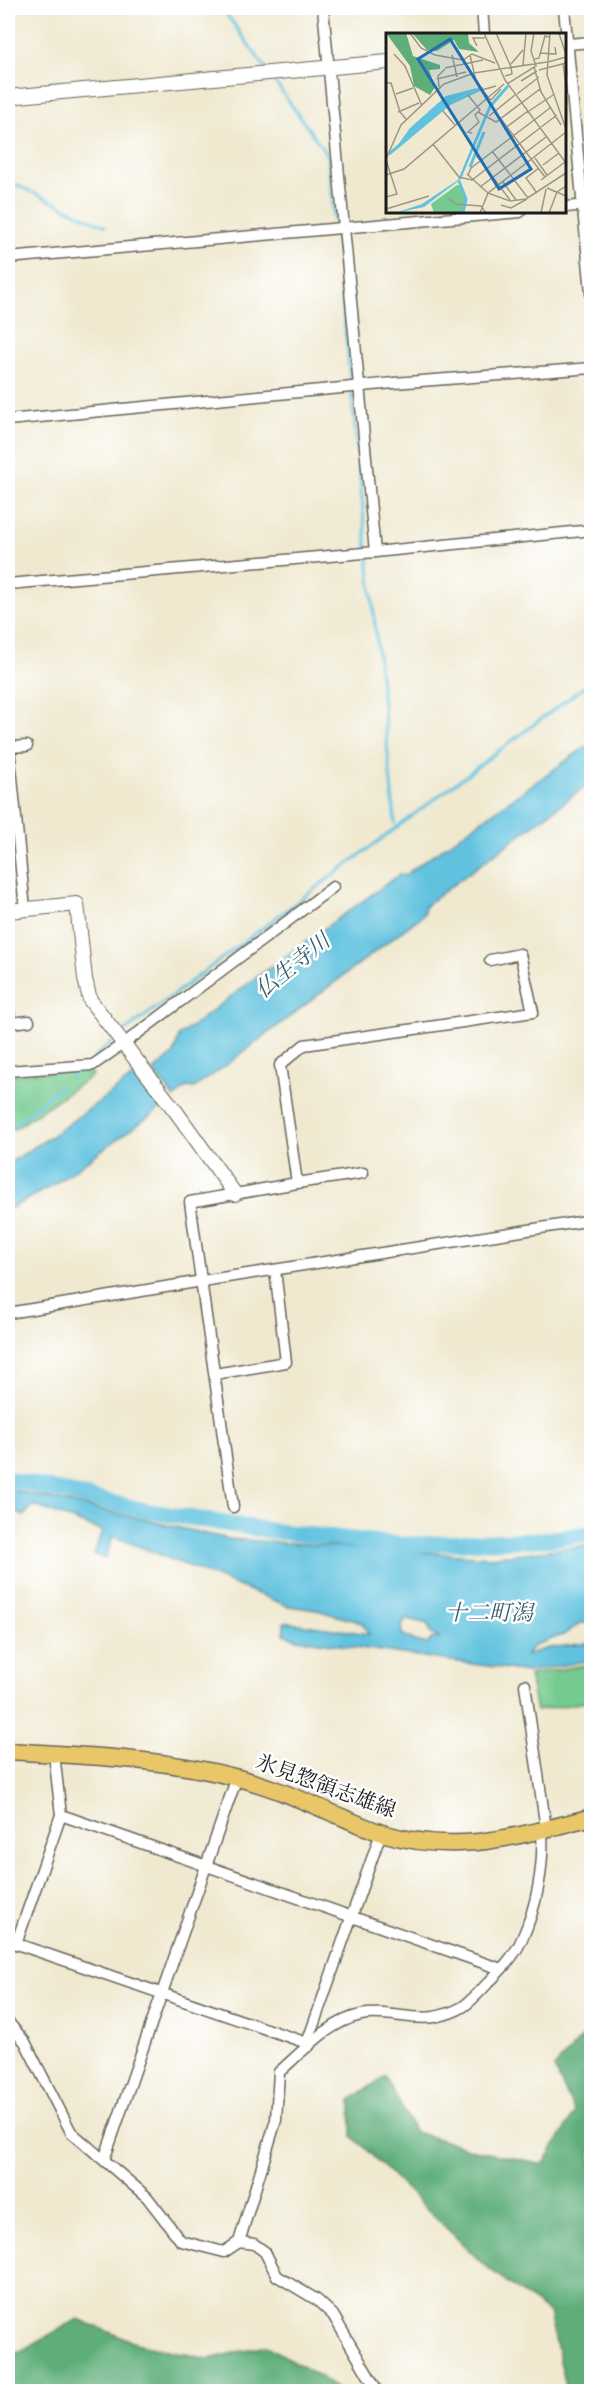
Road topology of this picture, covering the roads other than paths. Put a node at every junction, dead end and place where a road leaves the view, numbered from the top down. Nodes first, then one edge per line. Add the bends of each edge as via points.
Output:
1 (323, 8) edge
2 (482, 8) edge
3 (564, 8) edge
4 (484, 33) edge
5 (565, 33) edge
6 (591, 42) edge
7 (566, 44) edge
8 (386, 62) edge
9 (329, 68) junction
10 (8, 97) edge
11 (586, 205) edge
12 (566, 207) edge
13 (509, 213) edge
14 (344, 228) junction
15 (8, 258) edge
16 (591, 303) edge
17 (591, 368) edge
18 (359, 386) junction
19 (8, 420) edge
20 (591, 530) edge
21 (375, 552) junction
22 (8, 584) edge
23 (27, 746) dead end
24 (8, 747) edge
25 (333, 887) dead end
26 (25, 909) junction
27 (8, 911) edge
28 (490, 960) dead end
29 (8, 1002) edge
30 (29, 1021) dead end
31 (130, 1039) dead end
32 (120, 1046) dead end
33 (8, 1071) edge
34 (363, 1173) dead end
35 (297, 1182) junction
36 (235, 1194) junction
37 (591, 1220) edge
38 (275, 1270) junction
39 (202, 1281) junction
40 (8, 1313) edge
41 (214, 1374) junction
42 (233, 1508) dead end
43 (525, 1685) dead end
44 (8, 1751) edge
45 (54, 1754) junction
46 (237, 1778) junction
47 (61, 1815) junction
48 (591, 1817) edge
49 (544, 1829) junction
50 (381, 1833) junction
51 (207, 1865) junction
52 (351, 1917) junction
53 (12, 1943) edge
54 (501, 1969) junction
55 (163, 1995) junction
56 (8, 2022) edge
57 (308, 2044) junction
58 (104, 2160) junction
59 (239, 2242) junction
60 (378, 2391) edge

1 - 9 street
2 - 4 street
3 - 5 street
6 - 7 street
7 - 11 street
8 - 9 street
9 - 10 street
9 - 14 street
11 - 12 street
11 - 16 street
13 - 14 street
14 - 15 street
14 - 18 street
17 - 18 street
18 - 19 street
18 - 21 street
20 - 21 street
21 - 22 street
23 - 24 street
24 - 26 street
25 - 31 street
26 - 27 street
26 - 36 street via 77,904 90,1000
28 - 35 street via 520,954 533,1012 304,1045 280,1065
29 - 30 street via 10,1023
32 - 33 street via 93,1065
34 - 35 street
35 - 36 street
36 - 39 street via 190,1202
37 - 38 street
38 - 39 street
38 - 41 street via 286,1362
39 - 40 street
39 - 41 street
41 - 42 street
43 - 49 street
44 - 45 main road, 氷見惣領志雄線
45 - 46 main road, 氷見惣領志雄線 via 169,1762
45 - 47 street
46 - 50 main road, 氷見惣領志雄線 via 271,1787
46 - 51 street
47 - 51 street
47 - 53 street
48 - 49 main road, 氷見惣領志雄線
49 - 50 main road, 氷見惣領志雄線 via 461,1845 429,1844
49 - 54 street via 534,1905 521,1943
50 - 52 street
51 - 52 street
51 - 55 street
52 - 54 street
52 - 57 street
53 - 55 street
54 - 57 street via 465,2008 433,2017 360,2015 334,2026
55 - 57 street
55 - 58 street
56 - 58 street via 25,2042 71,2132
57 - 59 street via 279,2072 276,2120
58 - 59 street via 147,2197 181,2241 224,2252
59 - 60 street via 254,2244 265,2252 277,2276 317,2300 333,2315

